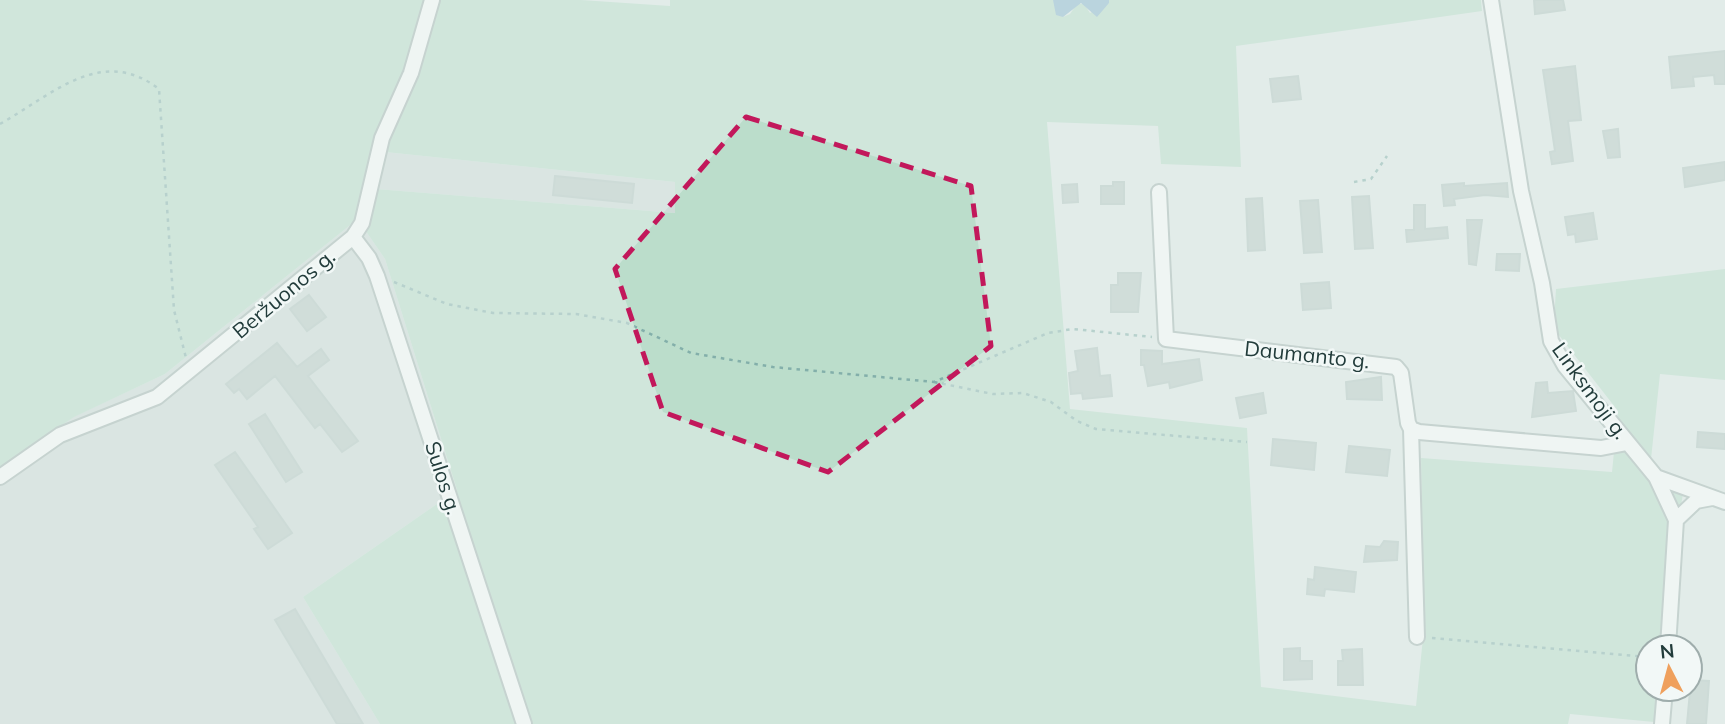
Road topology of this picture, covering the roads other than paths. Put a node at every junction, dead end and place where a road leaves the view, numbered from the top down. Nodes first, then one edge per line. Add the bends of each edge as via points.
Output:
1 (432, 0) edge
2 (1491, 0) edge
3 (1159, 192) dead end
4 (353, 237) junction
5 (1411, 429) junction
6 (1628, 443) junction
7 (0, 477) edge
8 (1656, 477) junction
9 (1719, 500) edge
10 (1676, 520) junction
11 (1669, 633) edge
12 (1417, 637) road end
13 (1664, 703) edge
14 (524, 724) edge
15 (1662, 724) edge

1 - 4 street, Beržuonos g. via 411,74 382,138 362,223
2 - 6 street, Linksmoji g. via 1521,191 1551,341 1565,366
3 - 5 street, Daumanto g. via 1166,339 1396,368 1401,373
4 - 7 street, Beržuonos g. via 157,397 60,435
4 - 14 street, Sulos g. via 377,276
5 - 6 street via 1601,448
5 - 12 street
6 - 8 street, Linksmoji g.
8 - 9 street
8 - 10 street, Linksmoji g.
9 - 10 street via 1696,501
10 - 11 street, Linksmoji g.
13 - 15 street

